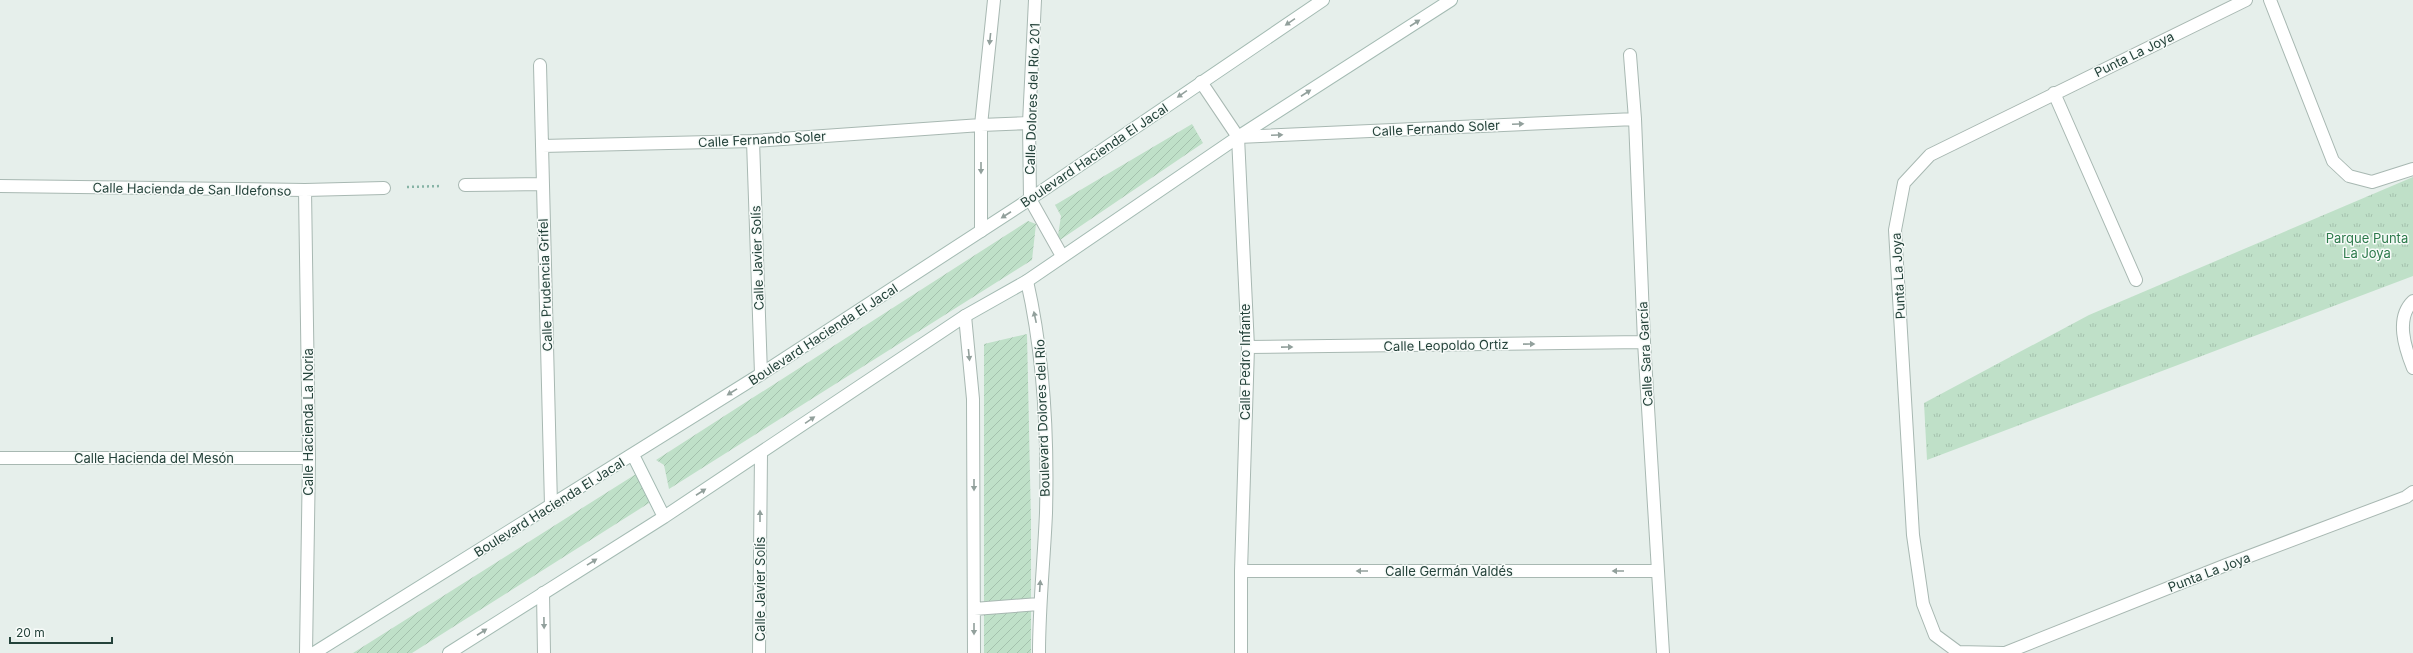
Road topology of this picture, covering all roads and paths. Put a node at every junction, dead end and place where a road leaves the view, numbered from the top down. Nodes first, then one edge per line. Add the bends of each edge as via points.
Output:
1 (994, 0) edge
2 (1035, 0) edge
3 (1323, 0) edge
4 (1451, 0) edge
5 (2246, 0) edge
6 (2270, 0) edge
7 (1630, 55) dead end
8 (540, 65) dead end
9 (1201, 82) junction
10 (2054, 93) junction
11 (1635, 119) junction
12 (1028, 123) junction
13 (981, 125) junction
14 (1238, 137) junction
15 (753, 141) junction
16 (542, 146) junction
17 (2413, 169) edge
18 (542, 184) junction
19 (465, 185) joint
20 (0, 186) edge
21 (384, 188) joint
22 (305, 190) junction
23 (1030, 199) junction
24 (981, 231) junction
25 (1062, 256) junction
26 (1027, 280) junction
27 (2136, 280) dead end
28 (2413, 301) edge
29 (965, 316) junction
30 (1644, 342) junction
31 (1248, 347) junction
32 (2413, 368) edge
33 (761, 374) junction
34 (761, 454) junction
35 (633, 455) junction
36 (0, 458) edge
37 (309, 458) junction
38 (2413, 492) edge
39 (551, 505) junction
40 (664, 517) junction
41 (1241, 571) junction
42 (1656, 571) junction
43 (543, 592) junction
44 (1039, 604) junction
45 (974, 610) junction
46 (306, 653) edge
47 (314, 653) edge
48 (449, 653) edge
49 (544, 653) edge
50 (759, 653) edge
51 (974, 653) edge
52 (1038, 653) edge
53 (1241, 653) edge
54 (1663, 653) edge
55 (2004, 653) edge

1 -> 13 street
2 - 12 street, Calle Dolores del Río 201
3 -> 9 street, Boulevard Hacienda El Jacal
14 -> 4 street
5 - 10 street, Punta La Joya
6 - 17 street via 2333,161 2348,176 2372,182
7 - 11 street, Calle Sara García
8 - 16 street, Calle Prudencia Grifel
9 - 14 street
9 -> 23 street, Boulevard Hacienda El Jacal
10 - 27 street
10 - 55 street, Punta La Joya via 1930,155 1904,183 1895,230 1913,535 1923,604 1935,635 1958,652
14 -> 11 street, Calle Fernando Soler
11 - 30 street, Calle Sara García
12 - 13 street, Calle Fernando Soler
12 - 23 street, Calle Dolores del Río 201
13 - 15 street, Calle Fernando Soler
13 -> 24 street
14 - 25 street
14 - 31 street, Calle Pedro Infante
15 - 16 street, Calle Fernando Soler
15 - 33 street, Calle Javier Solís
16 - 18 street, Calle Prudencia Grifel
18 - 19 street
18 - 39 street, Calle Prudencia Grifel
19 - 21 path
20 - 22 street, Calle Hacienda de San Ildefonso
21 - 22 street, Calle Hacienda de San Ildefonso
22 - 37 street, Calle Hacienda La Noria
23 -> 24 street, Boulevard Hacienda El Jacal
23 - 25 street
24 - 33 street, Boulevard Hacienda El Jacal
25 - 26 street
26 - 29 street
44 -> 26 street, Boulevard Dolores del Río via 1046,514 1046,442 1038,330
28 - 32 street via 2408,305 2402,321 2407,353
34 -> 29 street
29 -> 45 street via 973,399
31 -> 30 street, Calle Leopoldo Ortiz
30 - 42 street, Calle Sara García
31 - 41 street, Calle Pedro Infante
33 -> 35 street, Boulevard Hacienda El Jacal
40 -> 34 street
50 -> 34 street, Calle Javier Solís
35 - 39 street, Boulevard Hacienda El Jacal
35 - 40 street
36 - 37 street, Calle Hacienda del Mesón
37 - 46 street, Calle Hacienda La Noria
38 - 55 street, Punta La Joya via 2406,497
39 - 47 street, Boulevard Hacienda El Jacal
43 -> 40 street
42 -> 41 street, Calle Germán Valdés
41 - 53 street, Calle Pedro Infante
42 - 54 street, Calle Sara García
48 -> 43 street
43 -> 49 street
44 - 45 street
44 - 52 street, Boulevard Dolores del Río
45 -> 51 street

